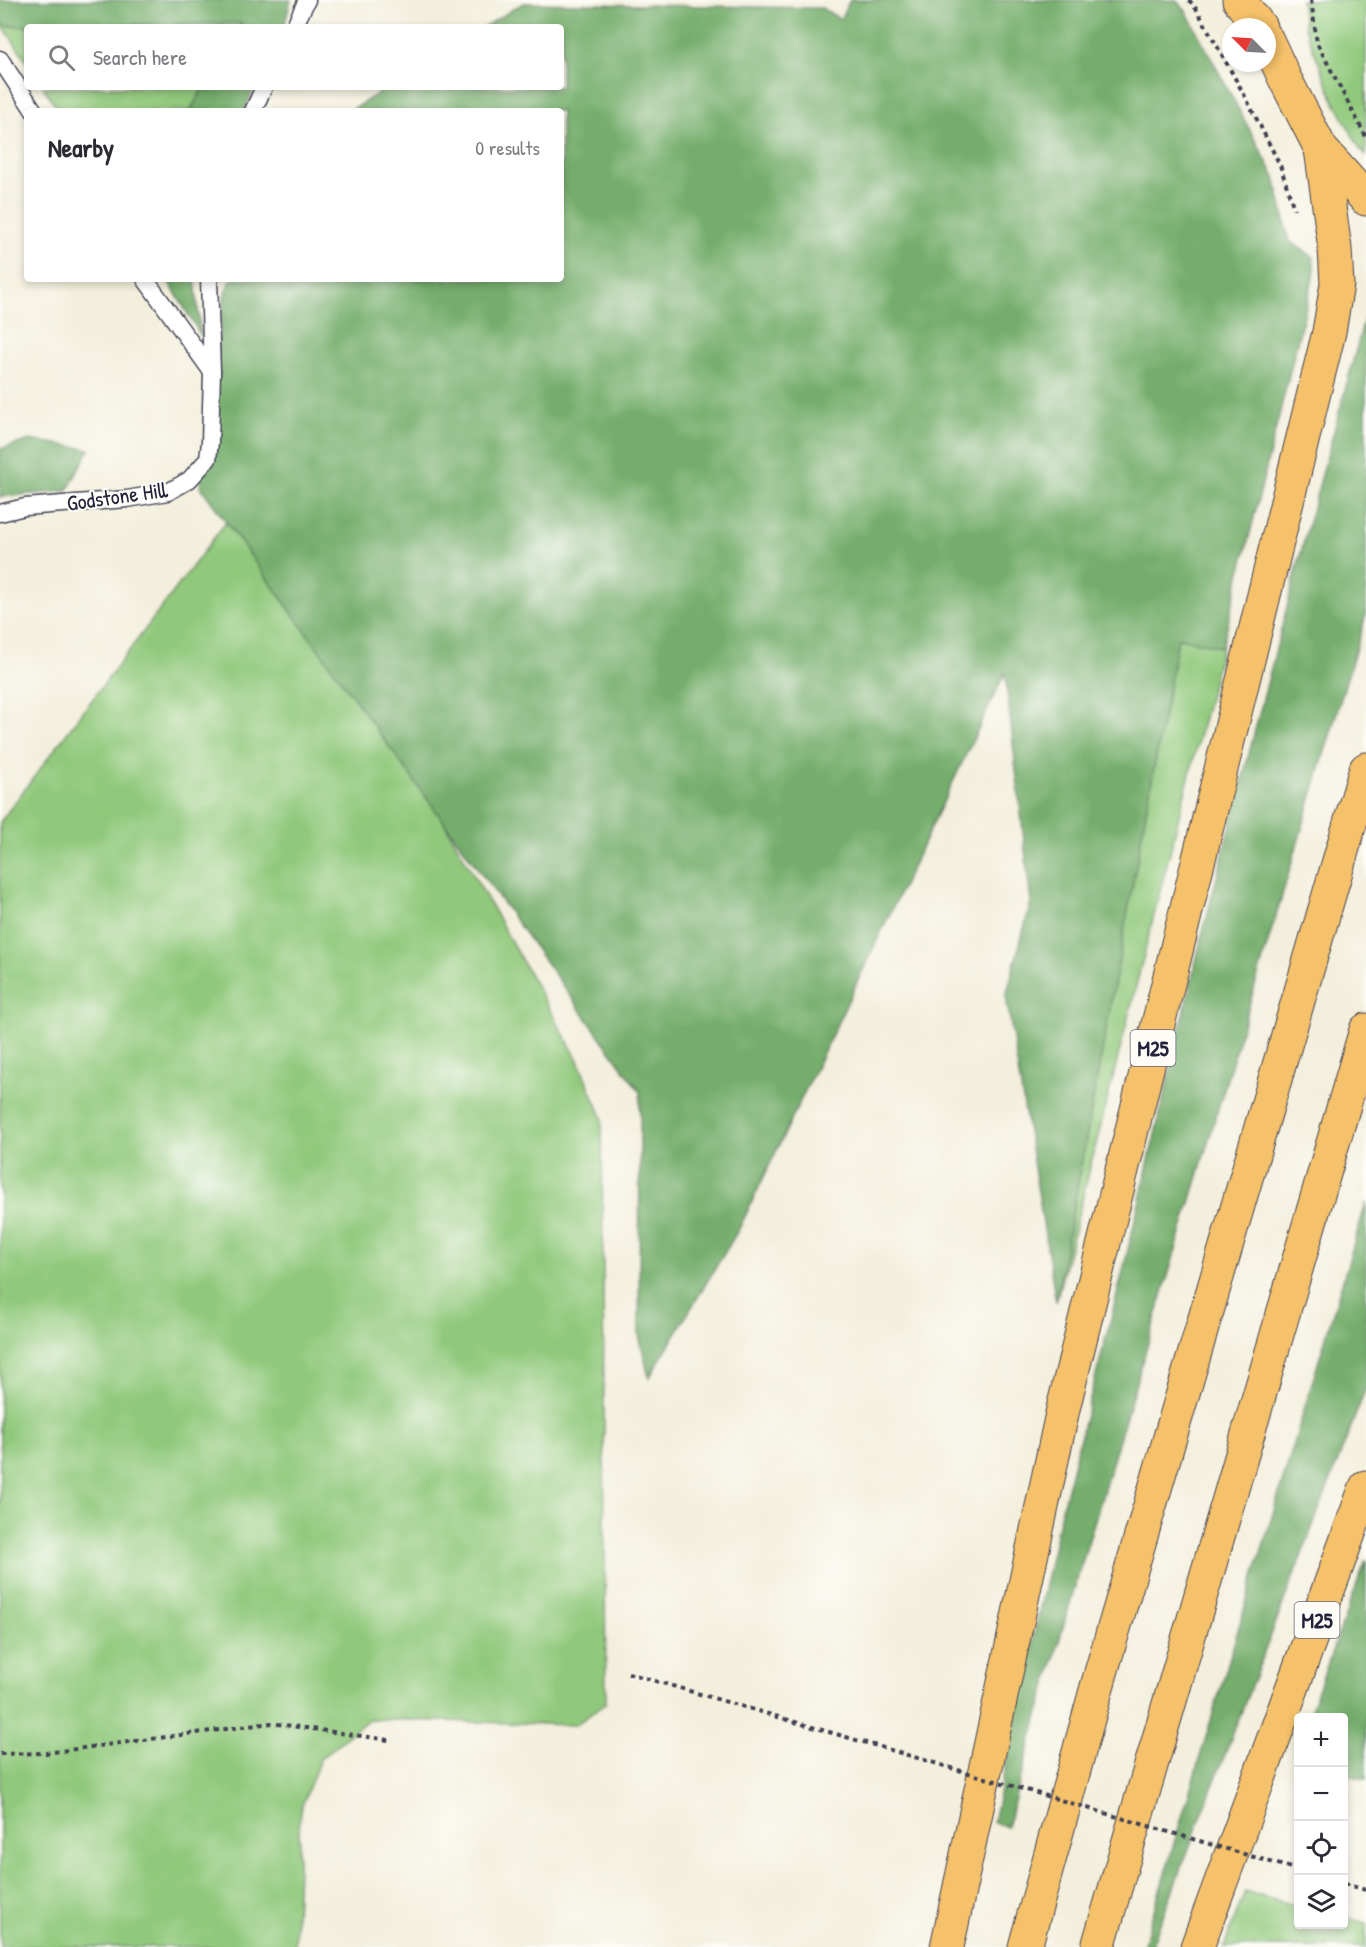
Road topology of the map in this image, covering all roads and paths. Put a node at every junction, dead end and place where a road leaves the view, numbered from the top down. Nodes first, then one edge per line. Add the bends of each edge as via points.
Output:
1 (307, 0) edge
2 (1189, 0) edge
3 (1239, 0) edge
4 (1262, 0) edge
5 (1311, 0) edge
6 (1254, 18) edge
7 (1261, 18) edge
8 (295, 24) edge
9 (0, 59) edge
10 (1276, 60) edge
11 (263, 90) edge
12 (32, 108) edge
13 (254, 108) edge
14 (1366, 137) edge
15 (1321, 148) junction
16 (1366, 199) edge
17 (1297, 218) dead end
18 (147, 282) edge
19 (209, 282) edge
20 (212, 372) junction
21 (0, 513) edge
22 (1366, 769) edge
23 (1366, 1030) edge
24 (1366, 1487) edge
25 (628, 1673) dead end
26 (388, 1740) dead end
27 (0, 1754) edge
28 (1294, 1869) edge
29 (1348, 1885) edge
30 (1366, 1890) edge
31 (946, 1947) edge
32 (1025, 1947) edge
33 (1098, 1947) edge
34 (1197, 1947) edge

1 - 8 lane
2 - 17 path via 1241,88 1280,165
3 - 6 highway
4 - 7 highway
5 - 14 path via 1317,43
9 - 12 lane
10 - 15 highway
11 - 13 lane
15 - 16 highway
15 - 31 highway, M25 via 1337,284 1329,332 1063,1409
18 - 20 lane
19 - 20 lane, Godstone Hill
20 - 21 lane, Godstone Hill via 208,459 189,480 168,492
22 - 32 highway via 1100,1676
23 - 33 highway
24 - 34 highway, M25
25 - 28 path, bridge
26 - 27 path via 271,1724 46,1753
29 - 30 path

